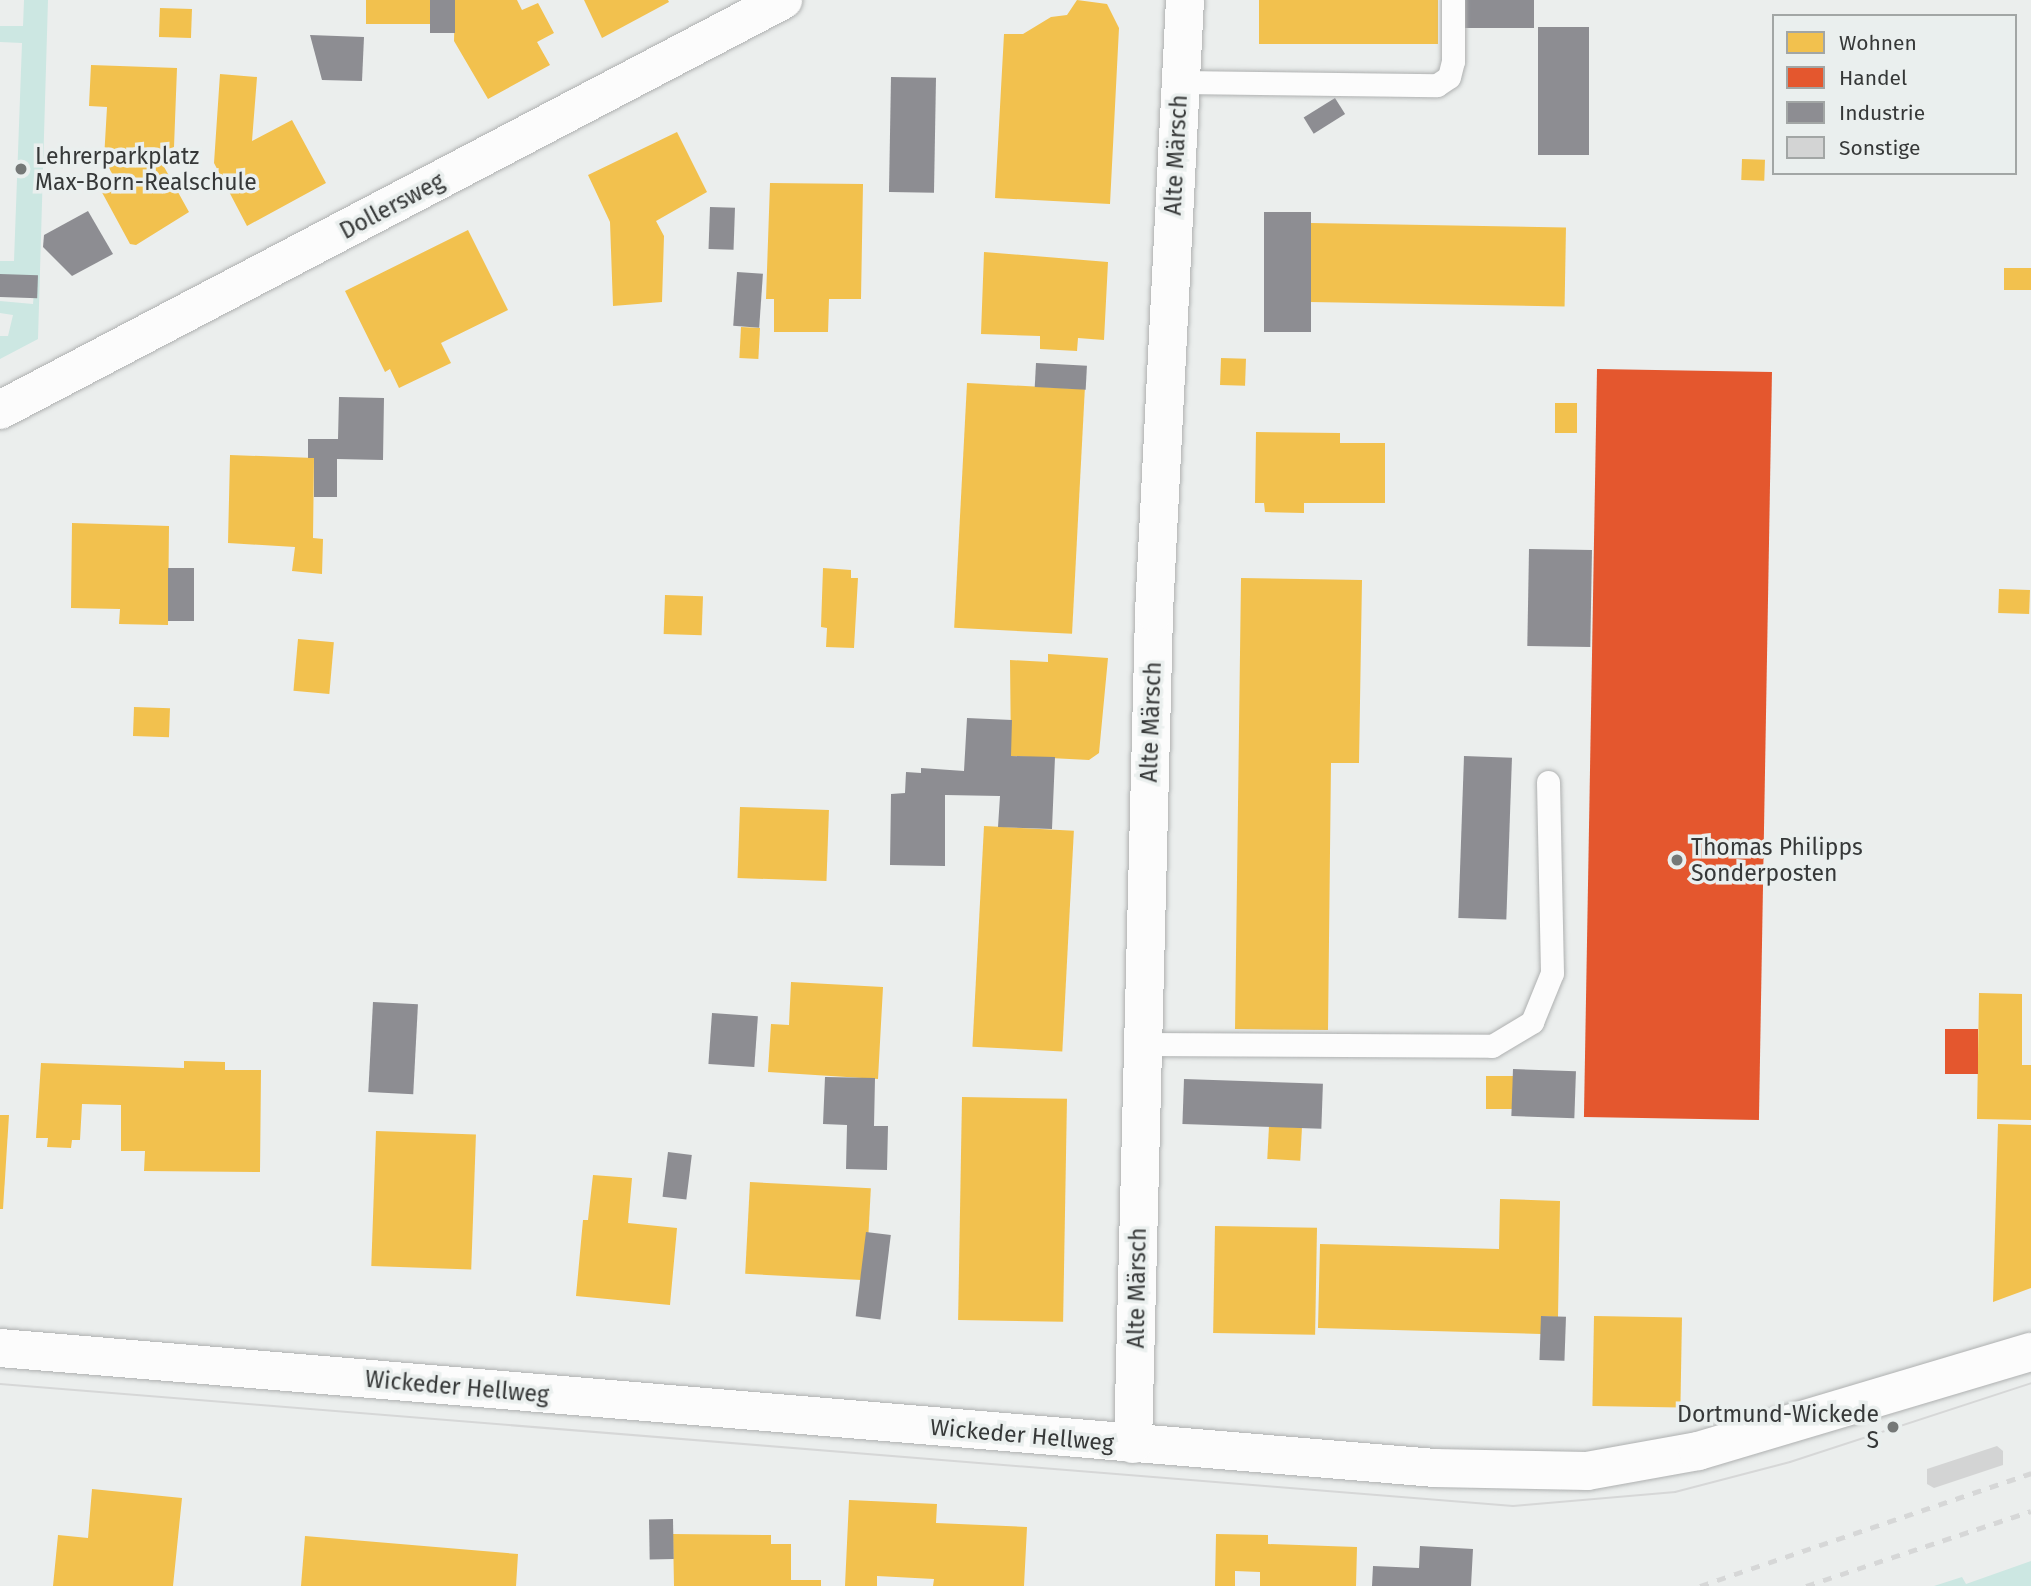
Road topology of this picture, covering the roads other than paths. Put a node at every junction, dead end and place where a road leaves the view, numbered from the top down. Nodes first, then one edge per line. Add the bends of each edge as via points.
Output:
1 (783, 0) edge
2 (1185, 0) edge
3 (1453, 0) edge
4 (1180, 82) junction
5 (0, 410) edge
6 (1548, 782) dead end
7 (1142, 1044) junction
8 (0, 1348) edge
9 (2031, 1352) edge
10 (1133, 1444) junction

1 - 5 street, Dollersweg
2 - 4 street, Alte Märsch
3 - 4 lane via 1449,77 1437,85
4 - 7 street, Alte Märsch via 1154,612
6 - 7 lane via 1552,973 1532,1022 1492,1046
7 - 10 street, Alte Märsch
8 - 10 street, Wickeder Hellweg
9 - 10 street, Wickeder Hellweg via 1698,1451 1587,1471 1434,1468

